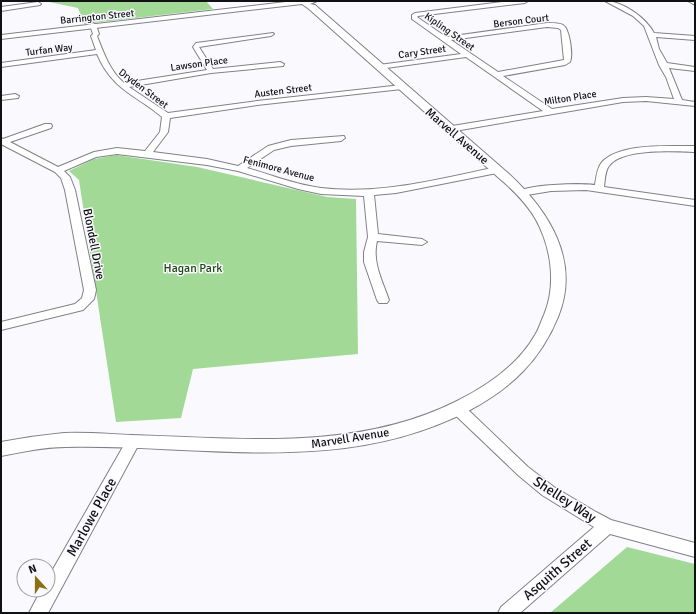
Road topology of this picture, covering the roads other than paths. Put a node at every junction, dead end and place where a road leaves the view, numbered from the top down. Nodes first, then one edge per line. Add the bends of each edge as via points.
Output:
1 (525, 1) edge
2 (608, 1) edge
3 (691, 1) edge
4 (307, 2) edge
5 (695, 2) edge
6 (38, 4) dead end
7 (1, 9) edge
8 (90, 26) junction
9 (271, 34) dead end
10 (652, 35) junction
11 (1, 36) edge
12 (695, 38) edge
13 (446, 39) junction
14 (100, 52) junction
15 (467, 54) junction
16 (280, 64) dead end
17 (1, 65) edge
18 (663, 66) junction
19 (379, 67) junction
20 (695, 69) edge
21 (211, 71) junction
22 (495, 75) junction
23 (122, 86) junction
24 (402, 87) junction
25 (15, 96) dead end
26 (1, 98) edge
27 (678, 101) junction
28 (695, 104) edge
29 (549, 111) junction
30 (166, 116) junction
31 (48, 126) dead end
32 (449, 129) junction
33 (341, 138) dead end
34 (2, 141) edge
35 (695, 149) edge
36 (147, 154) junction
37 (240, 169) junction
38 (58, 170) junction
39 (496, 170) junction
40 (599, 188) junction
41 (369, 193) junction
42 (521, 193) junction
43 (695, 203) edge
44 (373, 237) junction
45 (422, 242) dead end
46 (383, 300) dead end
47 (1, 326) edge
48 (458, 409) junction
49 (133, 442) junction
50 (1, 449) edge
51 (607, 526) junction
52 (695, 550) edge
53 (38, 613) edge
54 (507, 613) edge

1 - 13 street, Kipling Street via 415,15 415,19
2 - 10 street via 639,18 647,25
3 - 5 street
4 - 8 street, Barrington Street
4 - 19 street, Marvell Avenue
6 - 7 street
8 - 11 street, Barrington Street
8 - 14 street, Dryden Street via 90,34 94,36
9 - 21 street via 195,43
10 - 12 street
10 - 18 street
13 - 15 street, Kipling Street
13 - 22 street, Berson Court via 547,26 564,29 568,61
14 - 17 street, Turfan Way
14 - 23 street, Dryden Street via 108,72
15 - 19 street, Cary Street
15 - 22 street, Kipling Street
16 - 21 street, Lawson Place
18 - 20 street
18 - 27 street via 672,81
19 - 24 street, Marvell Avenue
21 - 23 street, Lawson Place
22 - 29 street, Kipling Street
23 - 30 street, Dryden Street
24 - 30 street, Austen Street
24 - 32 street, Marvell Avenue
25 - 26 street
27 - 28 street, Milton Place
27 - 29 street, Milton Place via 623,100
29 - 32 street, Milton Place
30 - 36 street, Dryden Street via 164,132
31 - 34 street
32 - 39 street, Marvell Avenue
33 - 37 street via 291,143 271,148
34 - 38 street, Blondell Drive
35 - 40 street via 667,148 613,158 604,165
36 - 37 street, Fenimore Avenue
36 - 38 street, Fenimore Avenue via 117,151 94,155
37 - 41 street, Fenimore Avenue via 308,188 340,193
38 - 47 street, Blondell Drive via 65,177 70,190 90,290 88,298 79,306 64,311
39 - 41 street, Fenimore Avenue
39 - 42 street, Marvell Avenue
40 - 42 street via 563,188
40 - 43 street
41 - 44 street
42 - 48 street, Marvell Avenue via 540,217 556,251 558,287 552,318 530,356 500,384
44 - 45 street
44 - 46 street via 369,252 370,262
48 - 49 street, Marvell Avenue via 410,427 338,443 284,446
48 - 51 street, Shelley Way via 523,471 548,491
49 - 50 street, Marvell Avenue via 65,440
49 - 53 street, Marlowe Place
51 - 52 street, Shelley Way
51 - 54 street, Asquith Street

